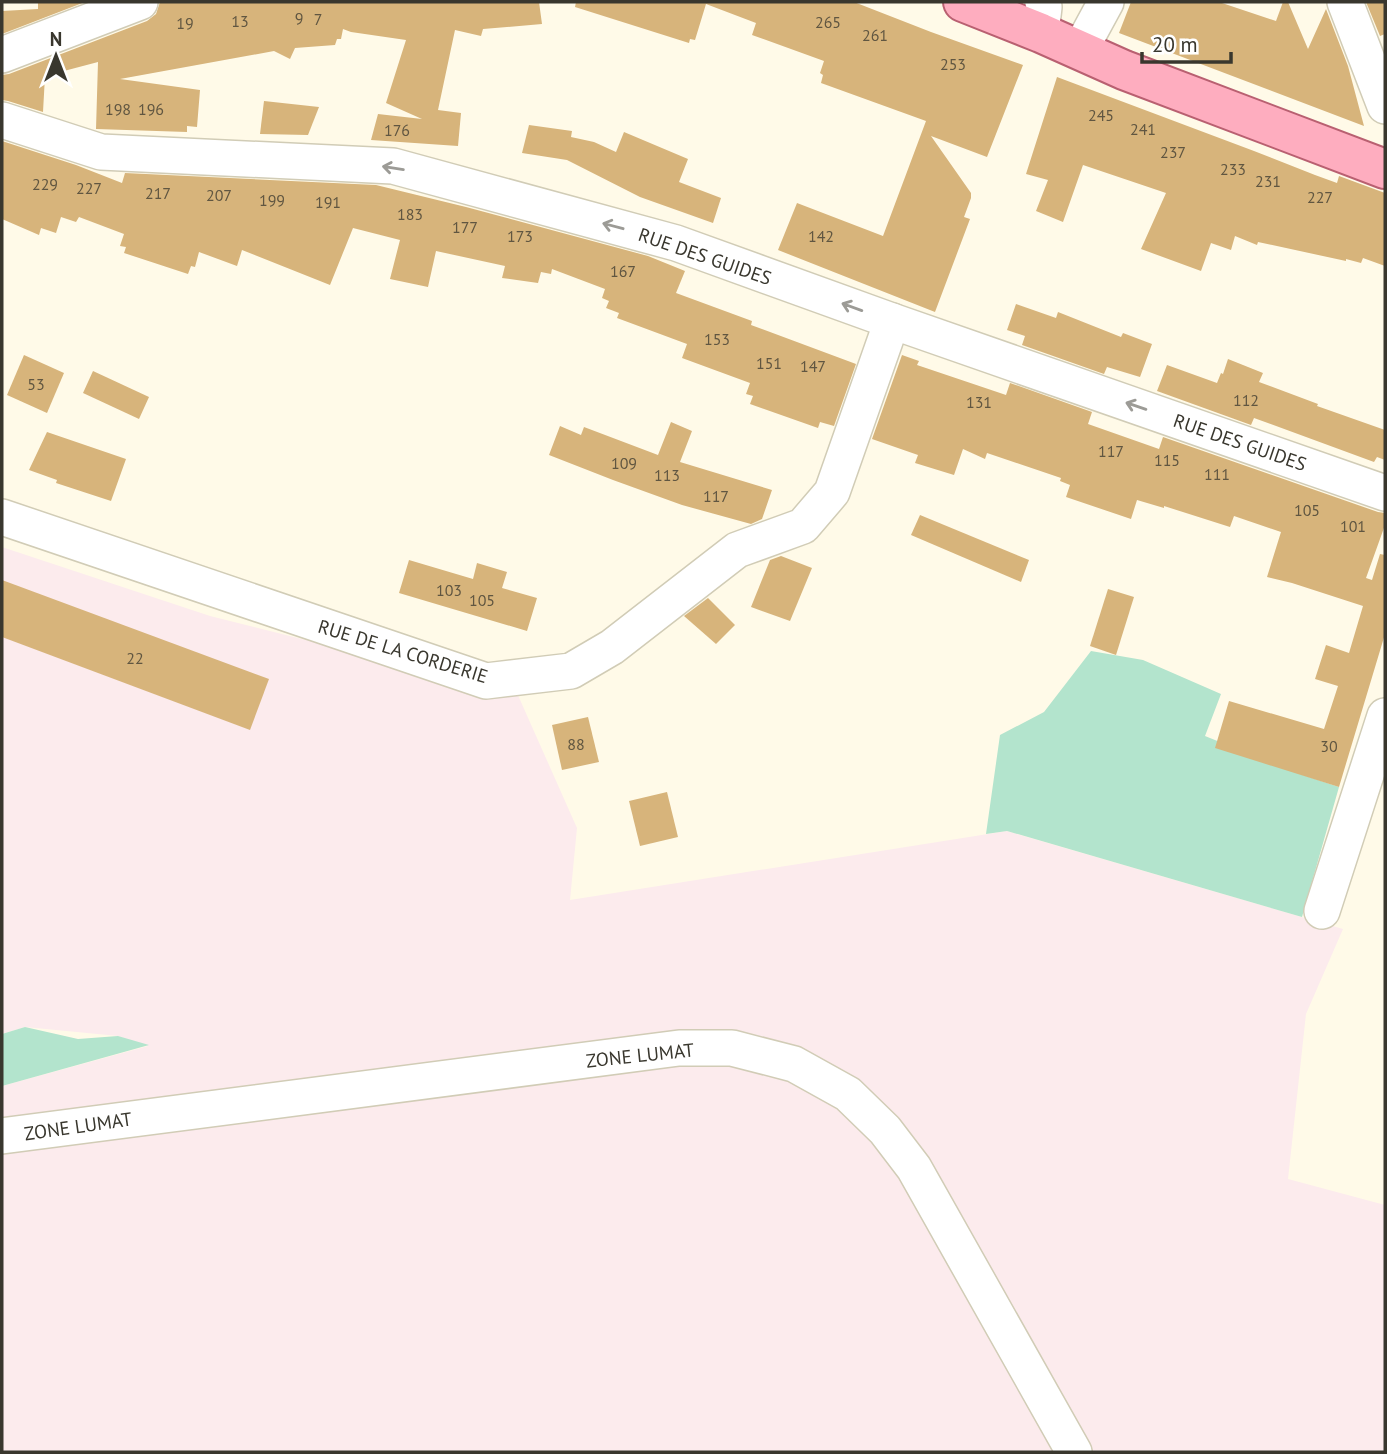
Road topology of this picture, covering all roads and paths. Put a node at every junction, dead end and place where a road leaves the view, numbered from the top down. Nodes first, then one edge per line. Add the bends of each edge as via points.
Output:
1 (139, 2) edge
2 (963, 2) edge
3 (1106, 2) edge
4 (1345, 2) edge
5 (1042, 17) edge
6 (1080, 50) junction
7 (2, 55) edge
8 (1385, 106) edge
9 (2, 120) edge
10 (1383, 160) edge
11 (891, 321) junction
12 (1385, 493) edge
13 (2, 517) edge
14 (1385, 716) edge
15 (1322, 911) dead end
16 (2, 1136) edge
17 (1074, 1452) edge

1 - 7 street
2 - 5 main road
3 - 6 street
4 - 8 street
5 - 6 main road
6 - 10 main road via 1124,70
11 -> 9 street, RUE DES GUIDES via 676,243 393,166 102,152
12 -> 11 street, RUE DES GUIDES
11 - 13 street, RUE DE LA CORDERIE via 832,492 803,526 737,550 612,647 571,671 486,681
14 - 15 street
16 - 17 street, ZONE LUMAT via 678,1048 732,1048 794,1064 848,1094 886,1130 914,1168

